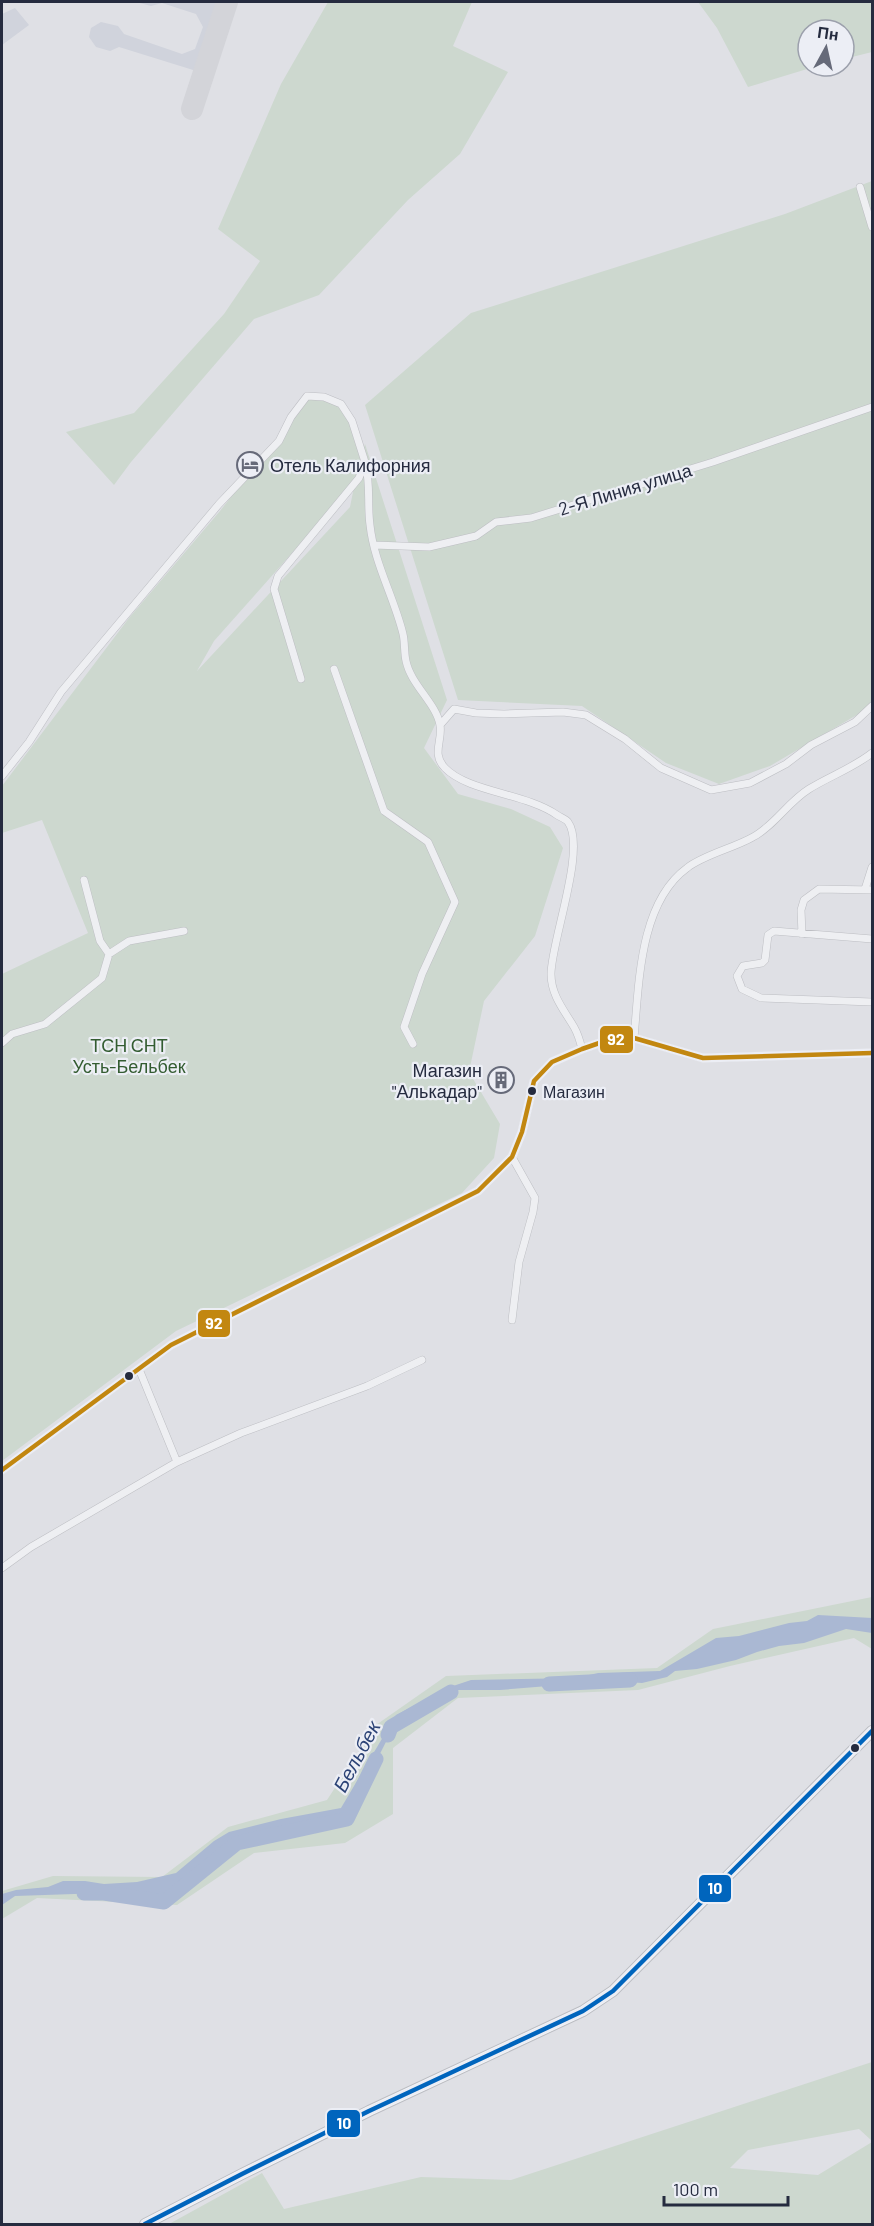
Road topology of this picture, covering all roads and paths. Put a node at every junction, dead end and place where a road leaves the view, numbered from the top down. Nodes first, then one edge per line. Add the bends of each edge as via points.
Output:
1 (860, 187) dead end
2 (873, 226) edge
3 (873, 407) edge
4 (365, 462) junction
5 (374, 545) junction
6 (334, 669) dead end
7 (301, 680) dead end
8 (873, 706) edge
9 (440, 725) junction
10 (873, 753) edge
11 (2, 776) edge
12 (873, 867) edge
13 (84, 880) dead end
14 (869, 890) edge
15 (184, 931) dead end
16 (802, 934) junction
17 (873, 939) edge
18 (109, 954) junction
19 (873, 1002) edge
20 (634, 1038) junction
21 (2, 1042) edge
22 (413, 1044) dead end
23 (582, 1048) junction
24 (873, 1053) edge
25 (512, 1157) junction
26 (512, 1320) dead end
27 (422, 1360) dead end
28 (139, 1368) junction
29 (177, 1462) junction
30 (2, 1470) edge
31 (2, 1568) edge
32 (873, 1731) edge
33 (145, 2224) edge

1 - 2 street
3 - 5 street, 2-Я Линия улица via 531,518 496,522 476,536 429,547
4 - 5 street via 370,480
4 - 7 street via 360,478 278,576 274,590
4 - 11 street via 352,421 341,404 308,396 279,441 219,504 61,692
5 - 9 street via 404,635 406,662
6 - 22 street via 384,811 428,842 455,902 422,974 404,1027
8 - 9 street via 855,722 750,783 711,790 661,768 586,715 454,709
9 - 23 street via 439,759 461,781 547,808 568,822 574,843 551,973 555,995
10 - 20 street via 808,789 755,836 687,867 669,885 649,924 639,971
12 - 14 street
13 - 18 street via 100,941
14 - 16 street via 819,889 804,900
15 - 18 street via 129,941
16 - 17 street
16 - 19 street via 774,931 768,935 765,960 743,966 737,976 742,989 761,998
18 - 21 street via 102,978 45,1024 12,1034
20 - 23 street
20 - 24 street via 703,1058
23 - 25 street via 552,1062 534,1081
25 - 26 street via 535,1198 519,1262
25 - 28 street via 478,1191 171,1344
27 - 29 street via 368,1386 241,1433
28 - 29 street
28 - 30 street
29 - 31 street
32 - 33 main road via 603,1998

